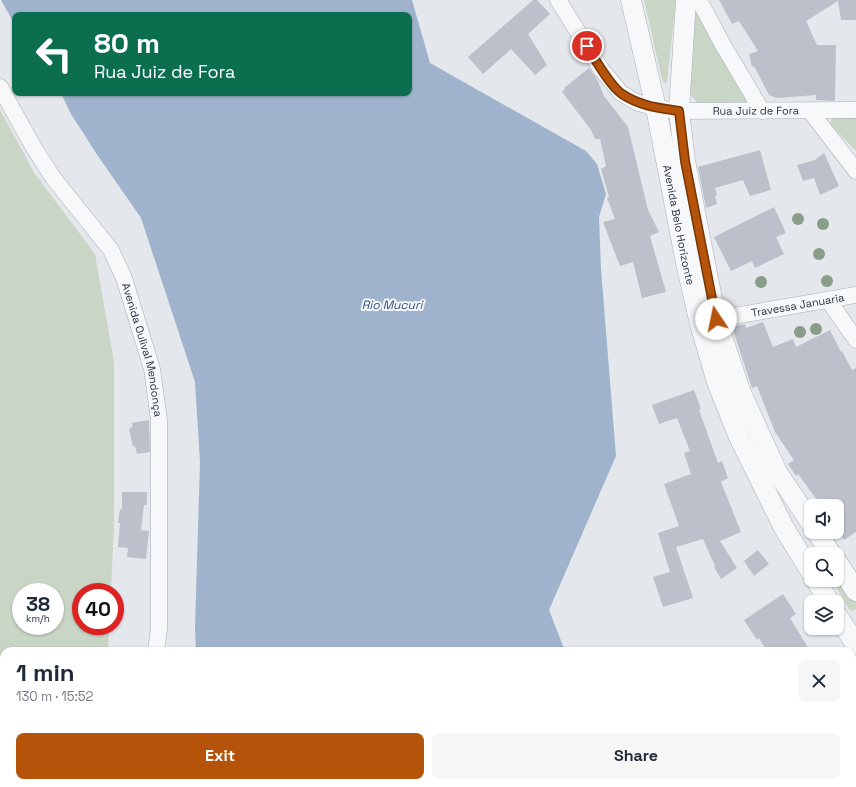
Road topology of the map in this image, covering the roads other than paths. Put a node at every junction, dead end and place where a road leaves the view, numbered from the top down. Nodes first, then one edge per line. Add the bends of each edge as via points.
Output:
1 (558, 0) edge
2 (631, 0) edge
3 (686, 0) edge
4 (699, 0) edge
5 (0, 87) edge
6 (656, 108) junction
7 (856, 110) edge
8 (679, 111) junction
9 (762, 111) junction
10 (810, 111) junction
11 (856, 172) edge
12 (856, 295) edge
13 (829, 301) junction
14 (716, 319) junction
15 (856, 340) edge
16 (804, 512) edge
17 (804, 561) edge
18 (844, 573) edge
19 (856, 591) edge
20 (157, 647) edge

1 - 6 street, Rua Juiz de Fora via 601,69 621,93 636,102
2 - 6 street, Avenida Belo Horizonte
3 - 8 street, Avenida Belo Horizonte
4 - 9 street
5 - 20 street, Avenida Oulival Mendonça via 54,179 111,250 124,278 152,369 159,420 159,629
6 - 8 street, Rua Juiz de Fora
6 - 17 street, Avenida Belo Horizonte via 698,317 717,382 739,437 784,528
7 - 10 street, Rua Juiz de Fora
8 - 9 street, Rua Juiz de Fora
8 - 14 street, Avenida Belo Horizonte via 685,161
9 - 10 street, Rua Juiz de Fora
10 - 11 street
12 - 13 street, Travessa Januaria
13 - 14 street, Travessa Januaria
13 - 15 street
14 - 16 street, Avenida Belo Horizonte via 741,393 777,472
18 - 19 street

